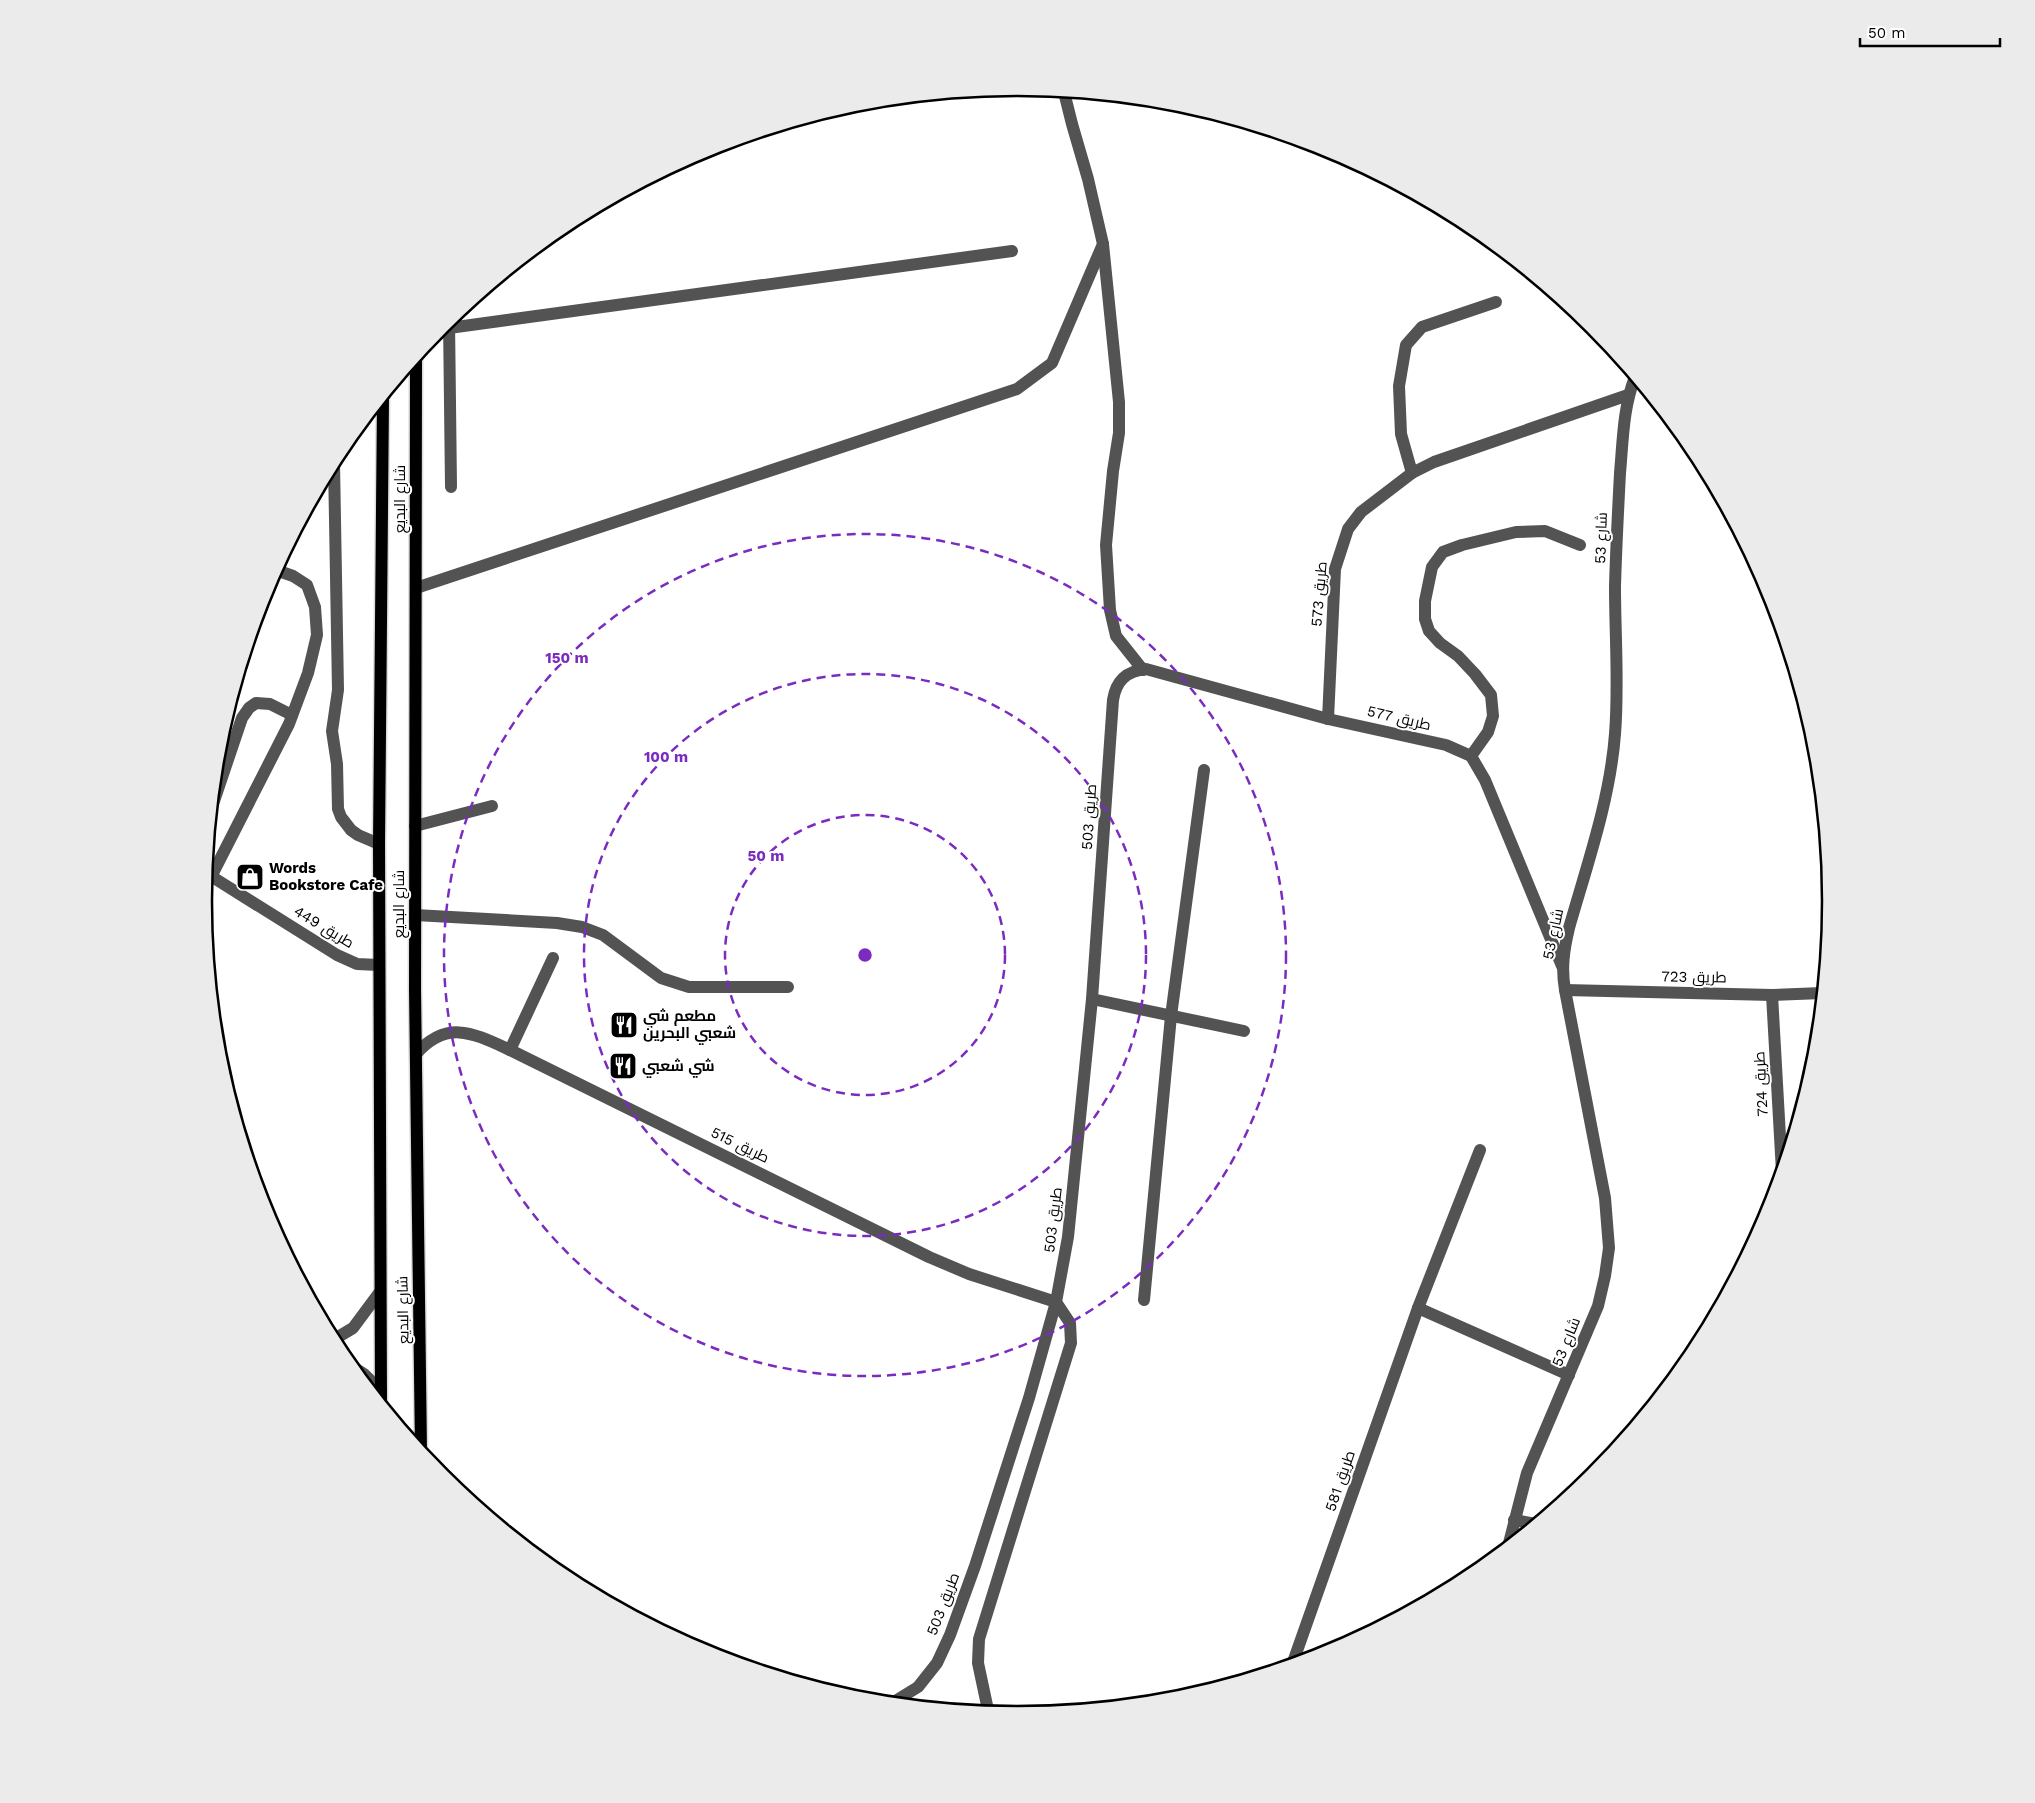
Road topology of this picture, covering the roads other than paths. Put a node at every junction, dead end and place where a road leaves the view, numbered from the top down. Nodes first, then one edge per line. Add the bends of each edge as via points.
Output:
1 (1065, 98) edge
2 (1103, 244) junction
3 (1012, 251) dead end
4 (1496, 302) dead end
5 (457, 324) edge
6 (447, 333) edge
7 (416, 367) edge
8 (1633, 383) edge
9 (1628, 395) junction
10 (383, 406) edge
11 (1412, 473) junction
12 (334, 476) edge
13 (451, 487) dead end
14 (1580, 545) dead end
15 (283, 572) edge
16 (416, 588) junction
17 (1143, 670) junction
18 (292, 715) junction
19 (1328, 719) junction
20 (1471, 756) junction
21 (1204, 770) dead end
22 (222, 776) edge
23 (492, 806) dead end
24 (415, 826) junction
25 (379, 844) junction
26 (213, 867) edge
27 (213, 877) edge
28 (415, 915) junction
29 (554, 958) dead end
30 (379, 965) junction
31 (1562, 966) junction
32 (788, 987) dead end
33 (1565, 990) junction
34 (1817, 993) edge
35 (1772, 995) junction
36 (1092, 999) junction
37 (1171, 1016) junction
38 (1244, 1031) dead end
39 (510, 1050) junction
40 (416, 1054) junction
41 (1480, 1150) dead end
42 (1781, 1156) edge
43 (379, 1293) junction
44 (1144, 1300) dead end
45 (1056, 1302) junction
46 (1418, 1308) junction
47 (340, 1336) edge
48 (1570, 1376) junction
49 (381, 1394) edge
50 (421, 1442) edge
51 (1514, 1520) junction
52 (1529, 1523) edge
53 (1510, 1538) edge
54 (1295, 1657) edge
55 (900, 1698) edge
56 (987, 1706) edge

1 - 2 street
2 - 16 street via 1052,363 1017,389
2 - 17 street via 1119,402 1119,433 1106,545 1110,610 1116,636
3 - 5 street
4 - 11 street via 1422,327 1406,345 1399,386 1402,434
6 - 13 street
7 - 16 main road, شارع البديع
8 - 9 street, شارع 53
9 - 11 street, طريق 573 via 1434,462
9 - 31 street, شارع 53 via 1615,588 1618,671 1615,735 1603,812 1569,928
10 - 25 main road, شارع البديع
11 - 19 street, طريق 573 via 1361,512 1348,529 1339,551 1335,569
12 - 25 street via 338,690 332,731 338,809 351,830
14 - 20 street via 1544,531 1516,532 1443,552 1432,567 1425,601 1429,630 1458,656 1491,695 1493,716 1488,732
15 - 18 street via 307,585 315,607 317,635 308,673
16 - 24 main road, شارع البديع
17 - 19 street, طريق 577
17 - 36 street, طريق 503 via 1126,674 1114,690
18 - 22 street via 270,704 256,703 249,708 242,718
18 - 26 street via 270,763
19 - 20 street, طريق 577 via 1446,745
20 - 31 street via 1485,780
21 - 37 street
23 - 24 street
24 - 28 main road, شارع البديع
25 - 30 main road, شارع البديع
27 - 30 street, طريق 449 via 342,958 357,964
28 - 32 street via 582,926 603,935 648,970 674,983
28 - 40 main road, شارع البديع
29 - 39 street
30 - 43 main road, شارع البديع
31 - 33 street, شارع 53
33 - 35 street, طريق 723
33 - 48 street, شارع 53 via 1606,1198 1609,1248 1598,1306
34 - 35 street, طريق 723
35 - 42 street, طريق 724
36 - 37 street
36 - 45 street, طريق 503 via 1068,1237
37 - 38 street
37 - 44 street
39 - 40 street, طريق 515 via 461,1031 432,1039
39 - 45 street, طريق 515 via 929,1257 969,1274
40 - 50 main road, شارع البديع
41 - 46 street, طريق 581
43 - 47 street via 354,1328
43 - 49 main road, شارع البديع
45 - 55 street, طريق 503 via 1029,1398 950,1635 937,1663 918,1687
45 - 56 street via 1070,1323 1071,1343 979,1639 978,1662
46 - 48 street
46 - 54 street, طريق 581
48 - 51 street, شارع 53 via 1530,1465
51 - 52 street
51 - 53 street, شارع 53

